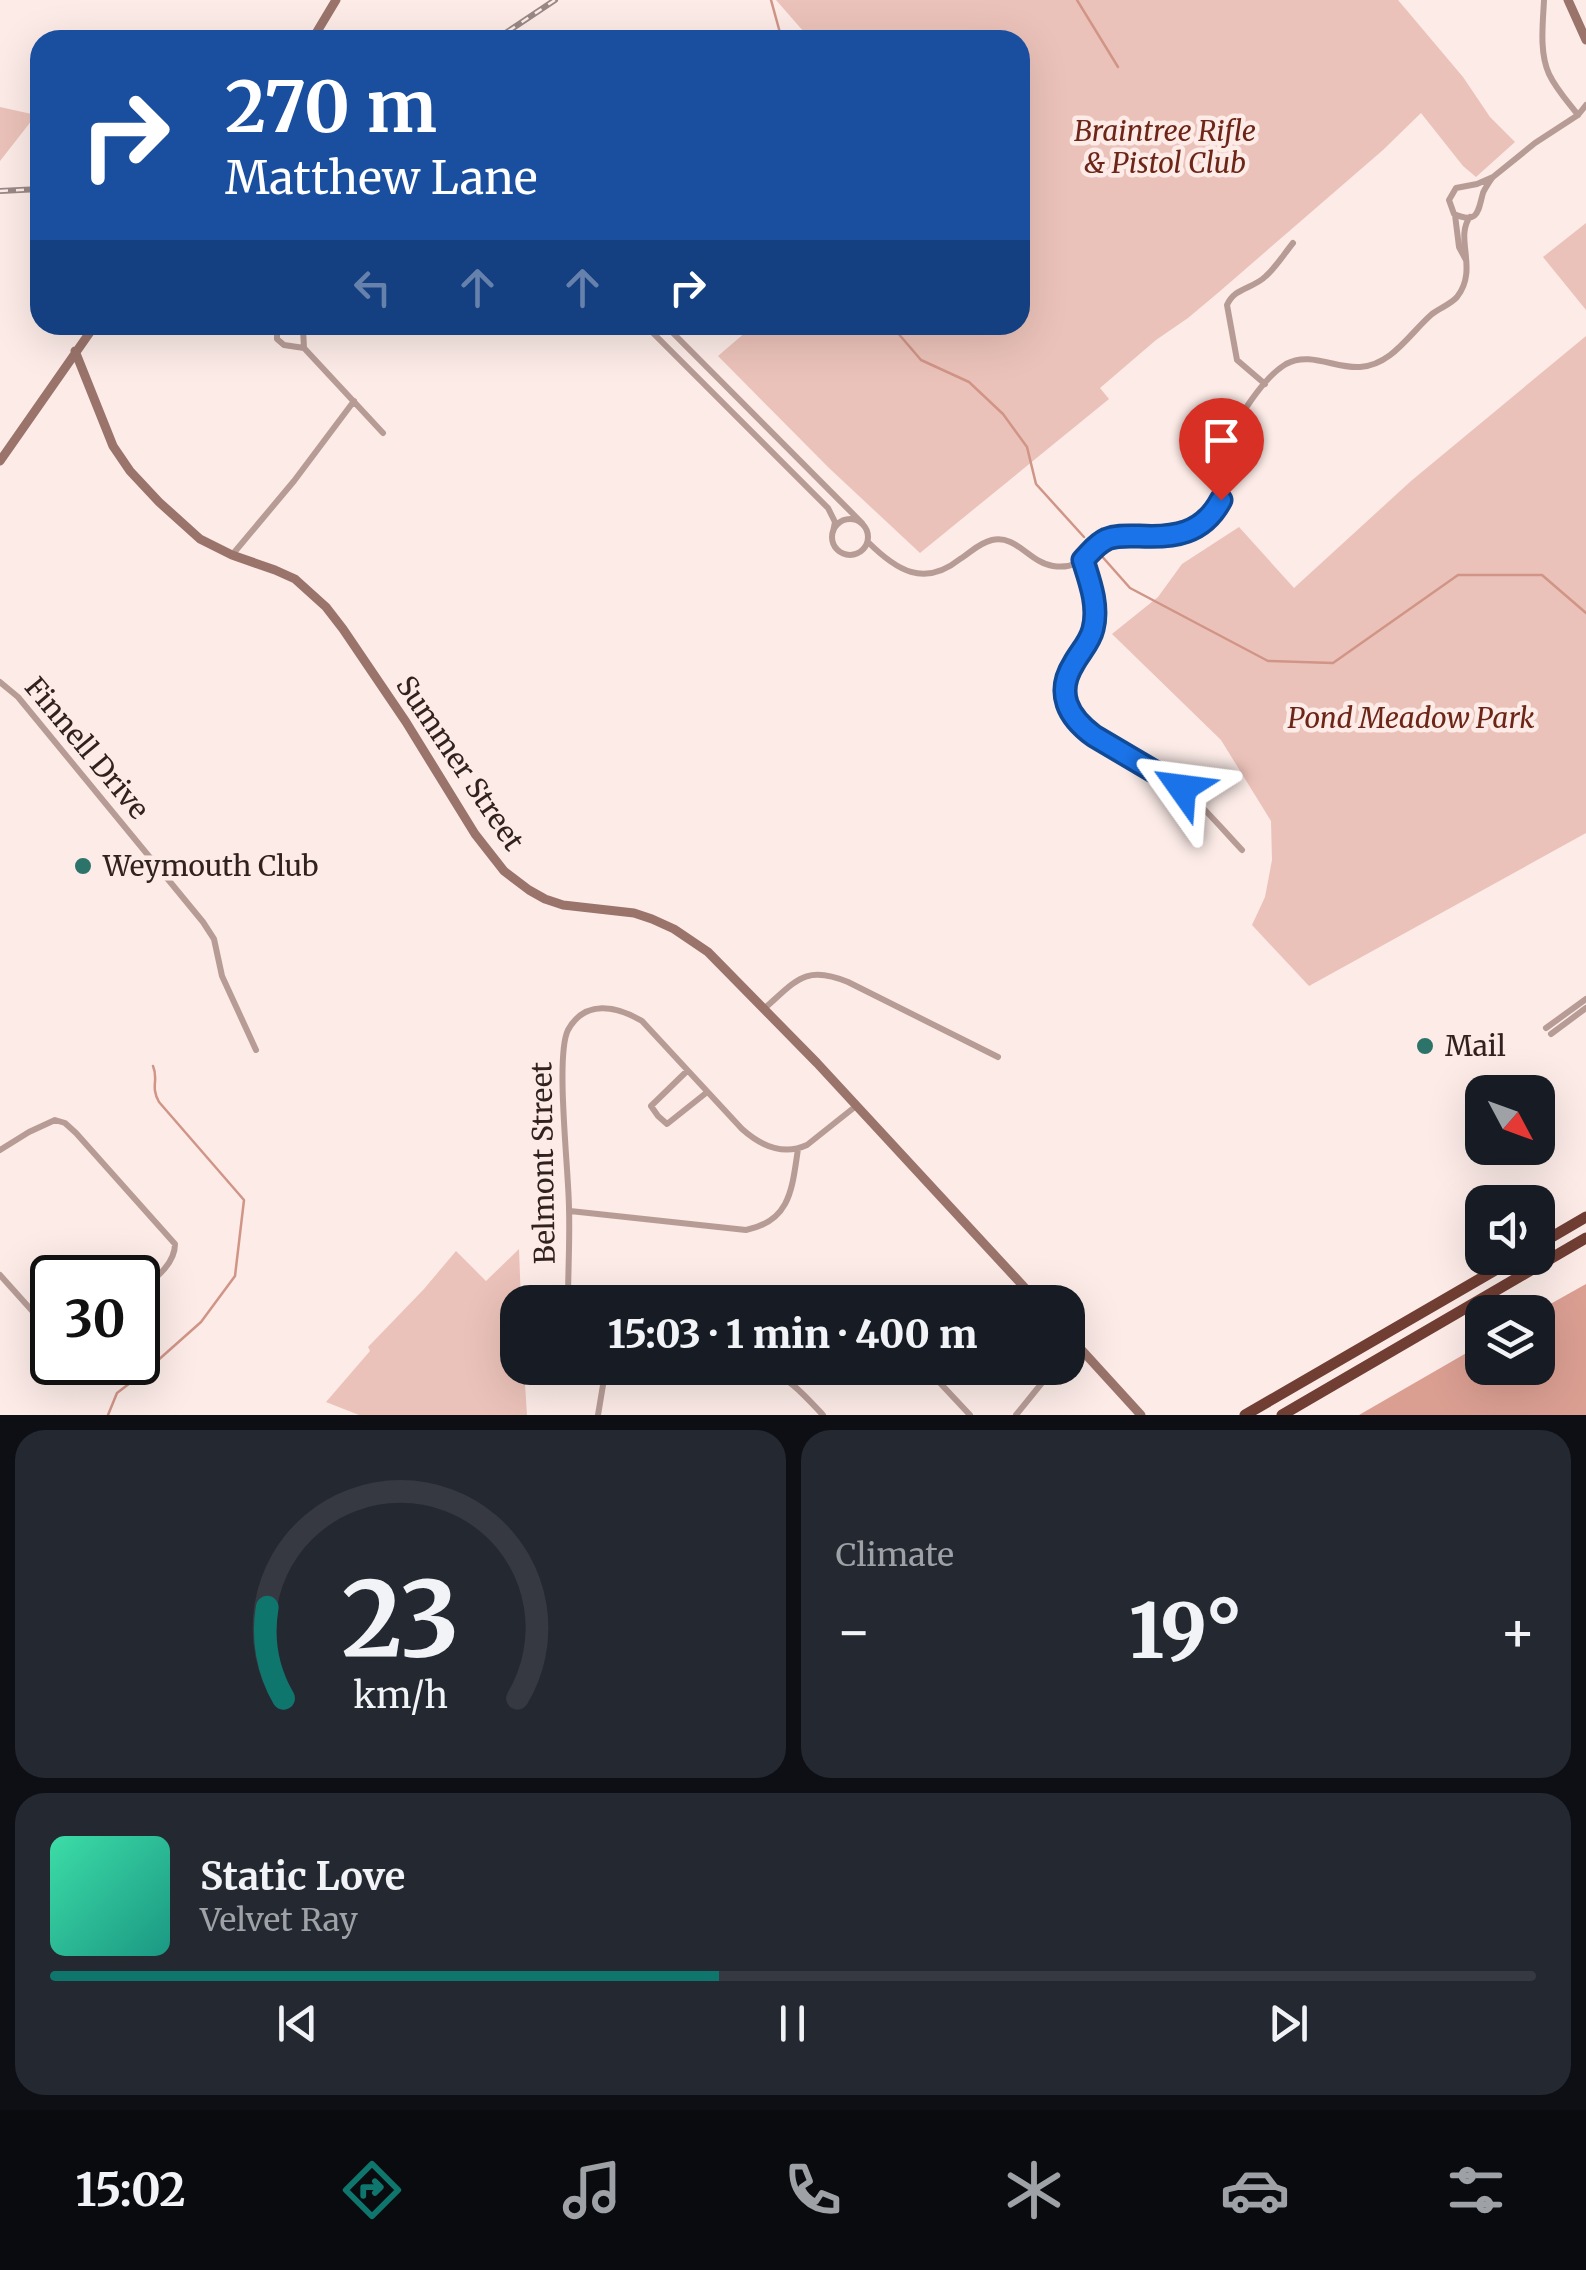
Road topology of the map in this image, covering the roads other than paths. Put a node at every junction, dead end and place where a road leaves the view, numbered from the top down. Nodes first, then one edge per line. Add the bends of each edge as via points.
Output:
1 (1544, 0) edge
2 (1568, 0) edge
3 (333, 1) edge
4 (317, 30) edge
5 (1586, 40) edge
6 (1586, 105) edge
7 (1582, 114) edge
8 (1493, 176) junction
9 (1454, 214) junction
10 (1470, 218) junction
11 (1293, 243) dead end
12 (1467, 262) junction
13 (88, 335) edge
14 (277, 335) edge
15 (303, 335) edge
16 (656, 335) edge
17 (674, 335) edge
18 (304, 348) junction
19 (76, 351) junction
20 (1266, 384) junction
21 (354, 401) junction
22 (383, 433) dead end
23 (0, 460) edge
24 (862, 523) junction
25 (833, 532) junction
26 (868, 542) junction
27 (232, 555) junction
28 (1083, 560) junction
29 (0, 682) edge
30 (1242, 850) dead end
31 (1586, 999) edge
32 (764, 1008) junction
33 (1586, 1008) edge
34 (256, 1050) dead end
35 (998, 1057) dead end
36 (687, 1072) junction
37 (706, 1093) junction
38 (856, 1106) junction
39 (798, 1149) junction
40 (0, 1150) edge
41 (570, 1211) junction
42 (1586, 1217) edge
43 (1555, 1235) edge
44 (1586, 1238) edge
45 (160, 1271) edge
46 (0, 1275) edge
47 (1487, 1275) edge
48 (568, 1285) edge
49 (1022, 1285) edge
50 (30, 1308) edge
51 (1085, 1357) edge
52 (603, 1385) edge
53 (794, 1385) edge
54 (942, 1385) edge
55 (1040, 1385) edge
56 (598, 1415) edge
57 (823, 1415) edge
58 (970, 1415) edge
59 (1016, 1415) edge
60 (1141, 1415) edge
61 (1245, 1415) edge
62 (1282, 1415) edge

1 - 7 street via 1546,64
2 - 5 street
3 - 4 street
6 - 7 street
7 - 8 street
8 - 9 street via 1456,188 1449,200
8 - 10 street
9 - 10 street
9 - 12 street
10 - 12 street via 1464,228
11 - 20 street via 1267,275 1235,292 1226,305 1237,360
12 - 20 street via 1456,298 1383,360 1357,367 1295,360
13 - 19 street
14 - 18 street via 284,345
15 - 18 street
16 - 25 street via 828,508
17 - 24 street
18 - 21 street
19 - 23 street
19 - 27 street, Summer Street via 122,460 183,525
20 - 28 street via 1233,432 1224,491 1210,517 1178,536 1109,538
21 - 22 street
21 - 27 street
24 - 25 street via 845,520
24 - 26 street
25 - 26 street via 838,550 848,555
26 - 28 street via 918,574 947,568 997,539 1050,566
27 - 32 street, Summer Street via 276,570 326,607 475,834 516,882 563,905 634,913 674,929 708,952
28 - 30 street via 1094,624 1068,676 1070,712 1094,736 1177,784
29 - 34 street, Finnell Drive via 203,922
31 - 33 street via 1548,1031
32 - 35 street via 799,979 823,973
32 - 38 street, Summer Street
36 - 37 street, Belmont Street
36 - 37 street via 651,1106 658,1116 667,1124
36 - 41 street, Belmont Street via 627,1012 587,1012 569,1028 562,1055
37 - 39 street, Belmont Street via 752,1138
38 - 39 street
38 - 49 street, Summer Street
39 - 41 street via 788,1199 760,1227
40 - 45 street via 56,1120 64,1123 175,1244 174,1257
41 - 48 street, Belmont Street
42 - 43 highway
44 - 62 highway
46 - 50 street
47 - 61 highway
51 - 60 street
52 - 56 street
53 - 57 street
54 - 58 street
55 - 59 street

